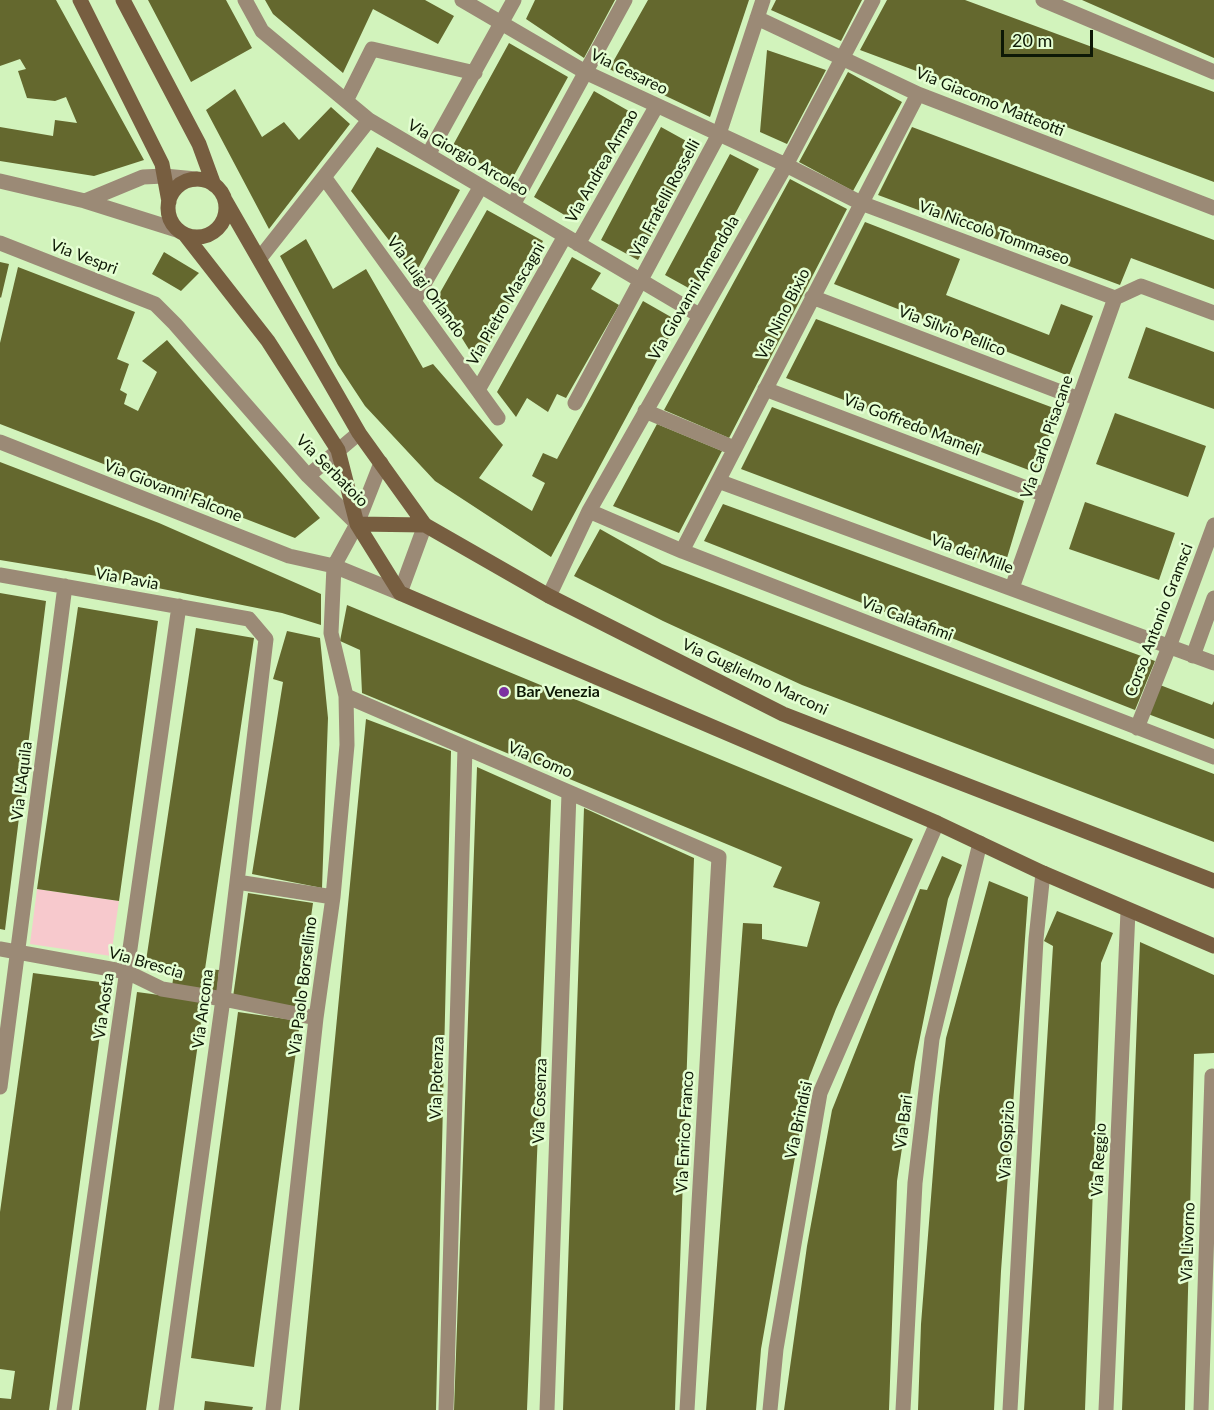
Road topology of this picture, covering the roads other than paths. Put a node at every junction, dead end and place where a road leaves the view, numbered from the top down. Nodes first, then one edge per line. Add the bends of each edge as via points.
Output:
1 (80, 0) edge
2 (123, 0) edge
3 (245, 0) edge
4 (462, 0) edge
5 (514, 0) edge
6 (626, 0) edge
7 (763, 0) edge
8 (873, 0) edge
9 (1043, 0) edge
10 (758, 18) junction
11 (503, 23) junction
12 (842, 59) junction
13 (1214, 72) edge
14 (587, 73) junction
15 (475, 74) junction
16 (918, 94) junction
17 (346, 101) junction
18 (656, 107) junction
19 (369, 120) junction
20 (719, 134) junction
21 (428, 155) junction
22 (786, 165) junction
23 (164, 176) junction
24 (324, 177) junction
25 (196, 179) junction
26 (0, 181) edge
27 (214, 185) junction
28 (481, 186) junction
29 (225, 200) junction
30 (85, 201) junction
31 (169, 202) junction
32 (861, 203) junction
33 (513, 205) junction
34 (1214, 208) edge
35 (182, 233) junction
36 (572, 240) junction
37 (0, 243) edge
38 (260, 258) junction
39 (642, 281) junction
40 (812, 297) junction
41 (1115, 297) junction
42 (414, 301) junction
43 (155, 304) joint
44 (1214, 313) edge
45 (699, 315) junction
46 (765, 389) junction
47 (478, 390) junction
48 (1079, 399) junction
49 (575, 403) dead end
50 (645, 411) junction
51 (498, 418) dead end
52 (359, 433) junction
53 (0, 442) edge
54 (734, 448) junction
55 (338, 450) junction
56 (381, 464) junction
57 (308, 476) junction
58 (718, 481) junction
59 (1045, 495) junction
60 (589, 511) junction
61 (357, 524) junction
62 (425, 525) junction
63 (1214, 525) edge
64 (682, 551) junction
65 (1209, 557) edge
66 (334, 566) junction
67 (0, 575) edge
68 (65, 586) junction
69 (1012, 588) junction
70 (400, 593) junction
71 (549, 596) junction
72 (1214, 598) edge
73 (179, 606) junction
74 (249, 619) joint
75 (1170, 647) junction
76 (1193, 656) junction
77 (1214, 663) edge
78 (346, 696) junction
79 (1137, 728) junction
80 (465, 747) junction
81 (1214, 757) edge
82 (569, 793) junction
83 (937, 823) junction
84 (980, 843) junction
85 (719, 857) joint
86 (1043, 873) junction
87 (1214, 881) edge
88 (237, 882) junction
89 (333, 897) junction
90 (1128, 911) junction
91 (1214, 946) edge
92 (0, 949) edge
93 (18, 952) junction
94 (127, 972) junction
95 (223, 999) junction
96 (316, 1018) junction
97 (1212, 1076) dead end
98 (0, 1087) edge
99 (64, 1410) edge
100 (166, 1410) edge
101 (273, 1410) edge
102 (446, 1410) edge
103 (547, 1410) edge
104 (687, 1410) edge
105 (770, 1410) edge
106 (903, 1410) edge
107 (1010, 1410) edge
108 (1106, 1410) edge
109 (1201, 1410) edge

1 - 23 street via 162,164
2 - 27 street via 199,144
3 - 17 street, Via Giorgio Arcoleo via 262,31
4 - 11 street, Via Cesareo
5 - 11 street
6 - 14 street
7 - 10 street, Via Fratelli Rosselli
8 - 12 street, Via Giovanni Amendola
9 - 13 street
10 - 12 street, Via Giacomo Matteotti
10 - 20 street, Via Fratelli Rosselli
11 - 14 street, Via Cesareo
11 - 15 street
12 - 16 street, Via Giacomo Matteotti
12 - 22 street, Via Giovanni Amendola
14 - 18 street, Via Cesareo
14 - 33 street
15 - 17 street via 372,50
15 - 21 street
16 - 32 street, Via Nino Bixio
16 - 34 street, Via Giacomo Matteotti
17 - 19 street, Via Giorgio Arcoleo
18 - 20 street, Via Cesareo
18 - 36 street, Via Andrea Armao
19 - 21 street, Via Giorgio Arcoleo
19 - 24 street
20 - 22 street, Via Cesareo
20 - 39 street, Via Fratelli Rosselli
21 - 28 street, Via Giorgio Arcoleo
22 - 32 street, Via Niccolò Tommaseo
22 - 45 street, Via Giovanni Amendola
23 - 25 street
23 - 30 street via 143,177
23 - 31 street
24 - 38 street
24 - 42 street, Via Luigi Orlando
25 - 27 street
25 - 31 street via 179,186
26 - 30 street
27 - 29 street
28 - 33 street, Via Giorgio Arcoleo
28 - 42 street
29 - 35 street via 225,218 219,228 198,238
29 - 38 street
30 - 35 street
31 - 35 street via 171,221
32 - 40 street, Via Nino Bixio
32 - 41 street, Via Niccolò Tommaseo
33 - 36 street, Via Giorgio Arcoleo
35 - 55 street, Via Serbatoio via 268,341
36 - 39 street, Via Giorgio Arcoleo
36 - 47 street, Via Pietro Mascagni
37 - 43 street, Via Vespri
38 - 52 street
39 - 45 street, Via Giorgio Arcoleo
39 - 49 street, Via Fratelli Rosselli
40 - 46 street, Via Nino Bixio
40 - 48 street, Via Silvio Pellico
41 - 44 street via 1141,286
41 - 48 street, Via Carlo Pisacane
42 - 47 street, Via Luigi Orlando
43 - 57 street, Via Serbatoio
45 - 50 street, Via Giovanni Amendola
46 - 54 street, Via Nino Bixio
46 - 59 street, Via Goffredo Mameli
47 - 51 street, Via Luigi Orlando
48 - 59 street, Via Carlo Pisacane
50 - 54 street
50 - 60 street, Via Giovanni Amendola
52 - 55 street
52 - 56 street
53 - 66 street, Via Giovanni Falcone via 289,556
54 - 58 street, Via Nino Bixio
55 - 57 street
55 - 61 street, Via Serbatoio
56 - 61 street
56 - 62 street
57 - 61 street, Via Serbatoio
58 - 64 street, Via Nino Bixio
58 - 69 street, Via dei Mille
59 - 69 street, Via Carlo Pisacane
60 - 64 street, Via Calatafimi
60 - 71 street, Via Giovanni Amendola
61 - 62 street, Via Guglielmo Marconi
61 - 66 street
61 - 70 street
62 - 70 street
62 - 71 street, Via Guglielmo Marconi
63 - 65 street, Corso Antonio Gramsci
64 - 79 street, Via Calatafimi
65 - 75 street, Corso Antonio Gramsci
66 - 70 street, Via Giovanni Falcone
66 - 78 street, Via Paolo Borsellino via 332,633
67 - 68 street, Via Pavia
68 - 73 street, Via Pavia
68 - 93 street, Via L'Aquila
69 - 75 street, Via dei Mille
70 - 83 street
71 - 87 street, Via Guglielmo Marconi via 783,714
72 - 76 street
73 - 74 street, Via Pavia
73 - 94 street, Via Aosta
74 - 88 street, Via Ancona via 266,639
75 - 76 street, Via dei Mille
75 - 79 street, Corso Antonio Gramsci
76 - 77 street, Via dei Mille
78 - 80 street, Via Como
78 - 89 street, Via Paolo Borsellino via 347,745
79 - 81 street, Via Calatafimi
80 - 82 street, Via Como
80 - 102 street, Via Potenza
82 - 85 street, Via Como
82 - 103 street, Via Cosenza
83 - 84 street
83 - 105 street, Via Brindisi via 820,1093 776,1349
84 - 86 street
84 - 106 street, Via Bari via 932,1039 915,1183
85 - 104 street, Via Enrico Franco
86 - 90 street
86 - 107 street, Via Ospizio
88 - 89 street
88 - 95 street, Via Ancona
89 - 96 street, Via Paolo Borsellino
90 - 91 street
90 - 108 street, Via Reggio
92 - 93 street, Via Brescia
93 - 94 street, Via Brescia
93 - 98 street, Via L'Aquila
94 - 95 street, Via Brescia via 162,989
94 - 99 street, Via Aosta
95 - 96 street, Via Brescia
95 - 100 street, Via Ancona
96 - 101 street, Via Paolo Borsellino
97 - 109 street, Via Livorno

